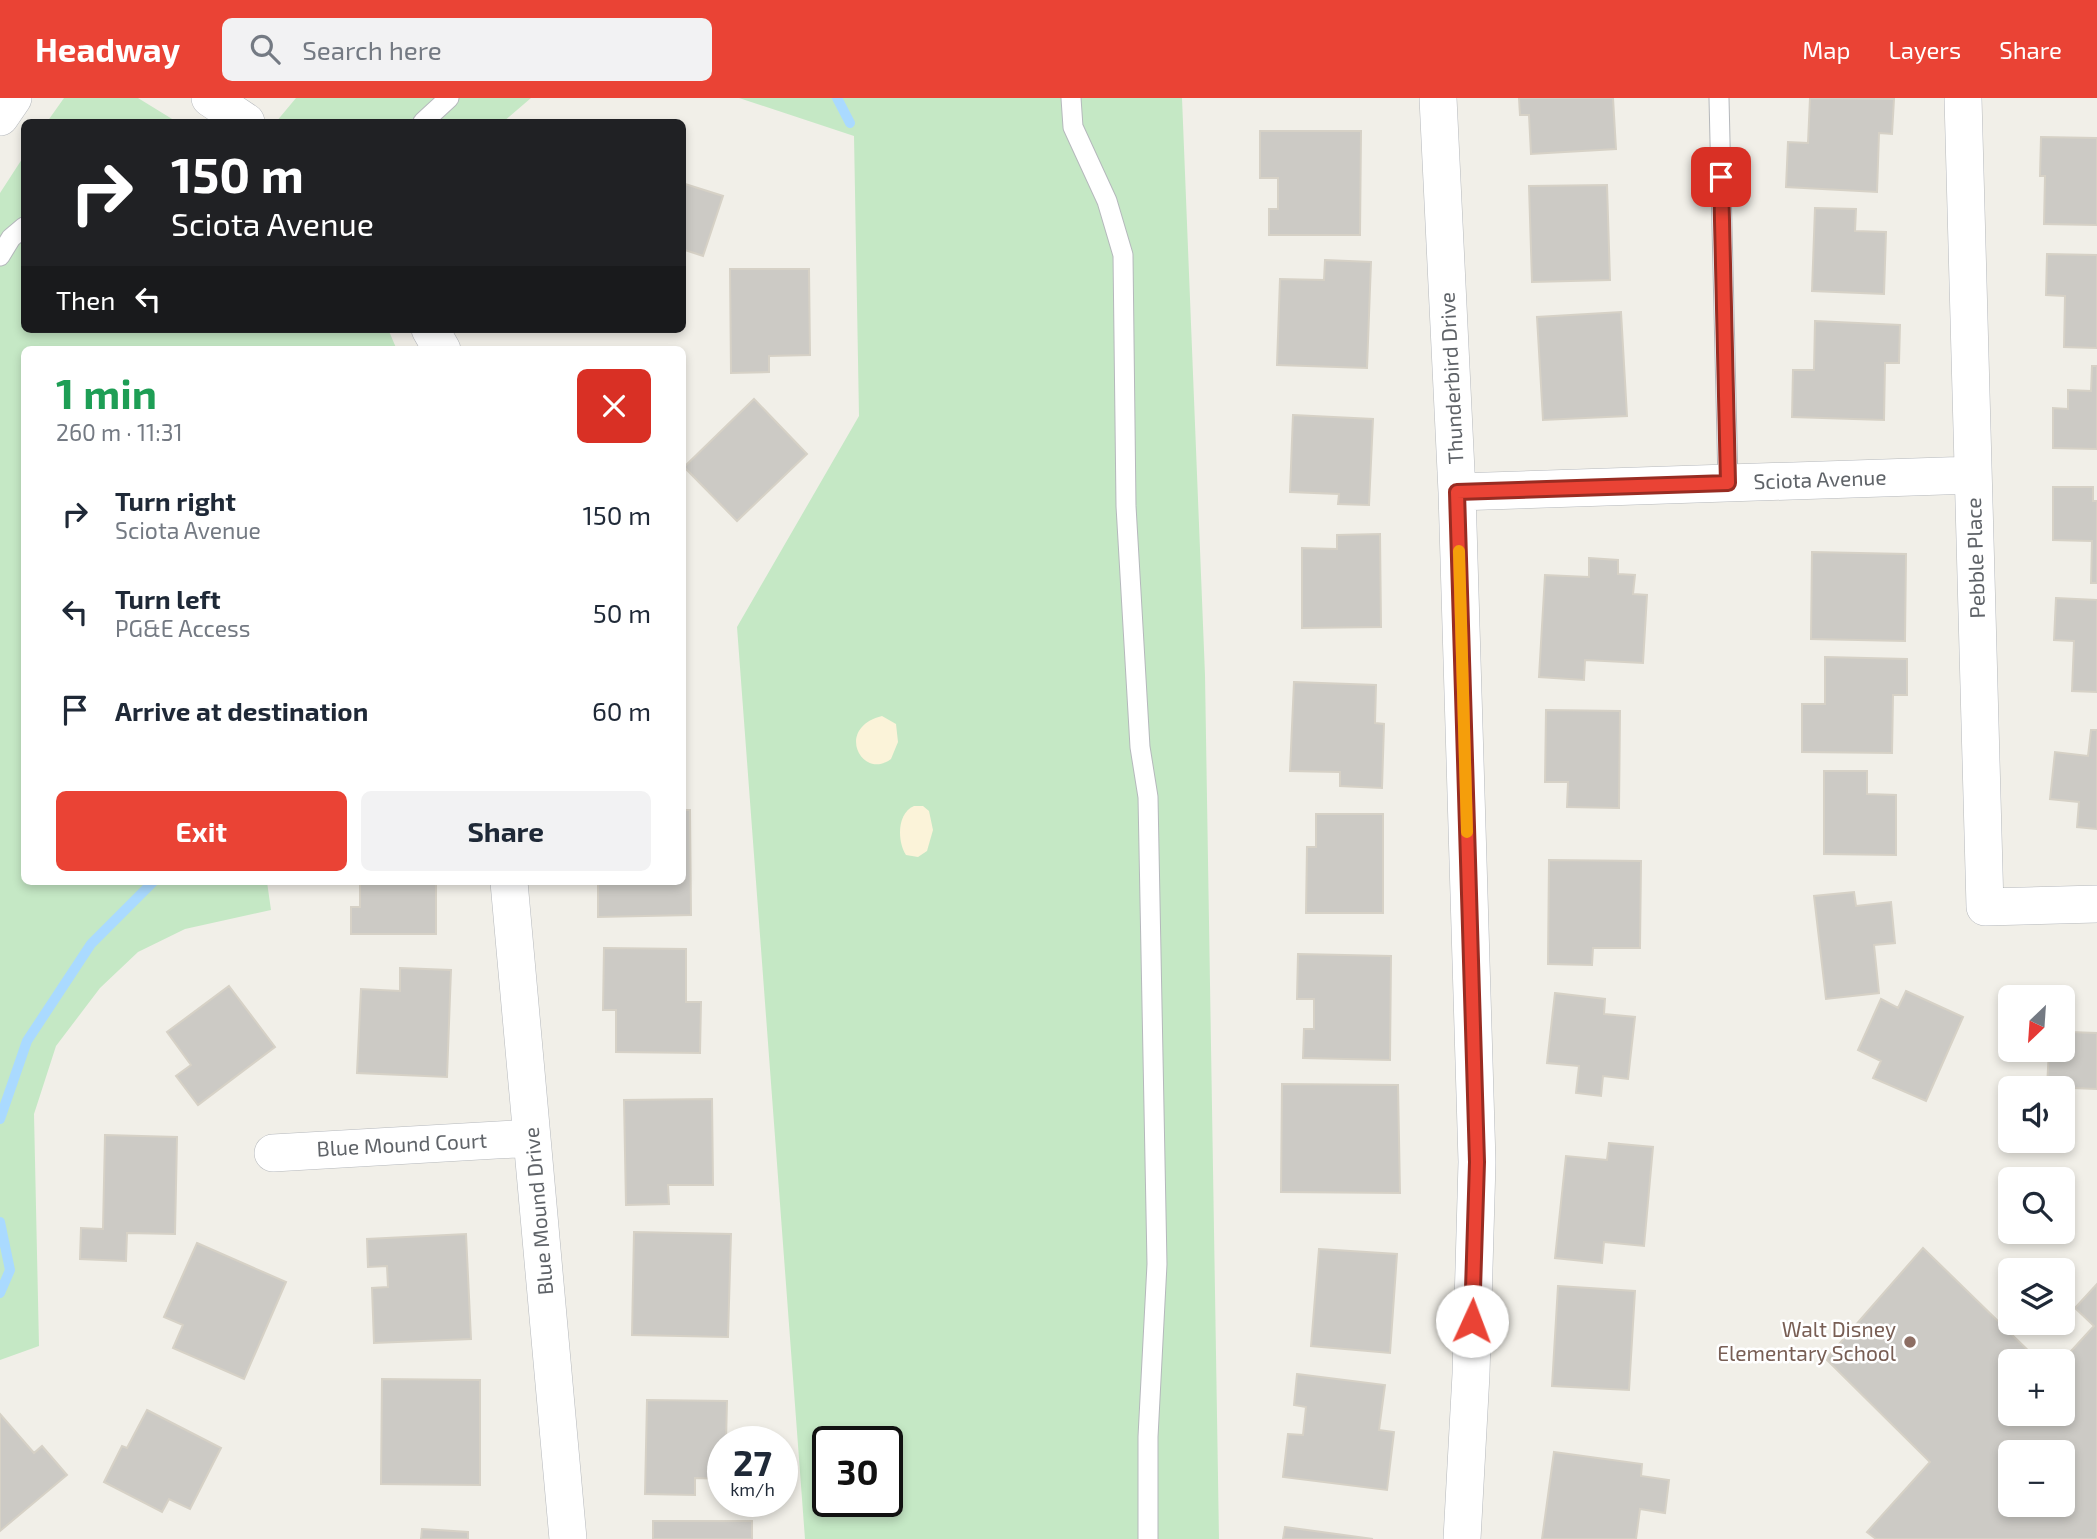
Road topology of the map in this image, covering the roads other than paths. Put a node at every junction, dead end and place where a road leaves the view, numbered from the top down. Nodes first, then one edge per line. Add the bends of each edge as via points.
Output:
1 (13, 98) edge
2 (210, 98) edge
3 (449, 98) edge
4 (1071, 98) edge
5 (1438, 98) edge
6 (1719, 98) edge
7 (1963, 98) edge
8 (0, 117) edge
9 (242, 119) edge
10 (425, 119) edge
11 (21, 230) edge
12 (0, 256) edge
13 (1973, 475) junction
14 (1728, 483) junction
15 (1457, 492) junction
16 (509, 885) edge
17 (2097, 904) edge
18 (532, 1138) junction
19 (273, 1153) dead end
20 (568, 1539) edge
21 (1148, 1539) edge
22 (1462, 1539) edge

1 - 8 street
2 - 9 street
3 - 10 lane
4 - 21 lane via 1073,127 1107,201 1123,255 1126,506 1140,747 1149,811 1157,1264
5 - 15 street, Thunderbird Drive
6 - 14 lane
7 - 13 street, Pebble Place
11 - 12 lane
13 - 14 street, Sciota Avenue
13 - 17 street, Pebble Place via 1985,907
14 - 15 street, Sciota Avenue
15 - 22 street, Thunderbird Drive via 1477,1162
16 - 18 street, Blue Mound Drive
18 - 19 street, Blue Mound Court
18 - 20 street, Blue Mound Drive

